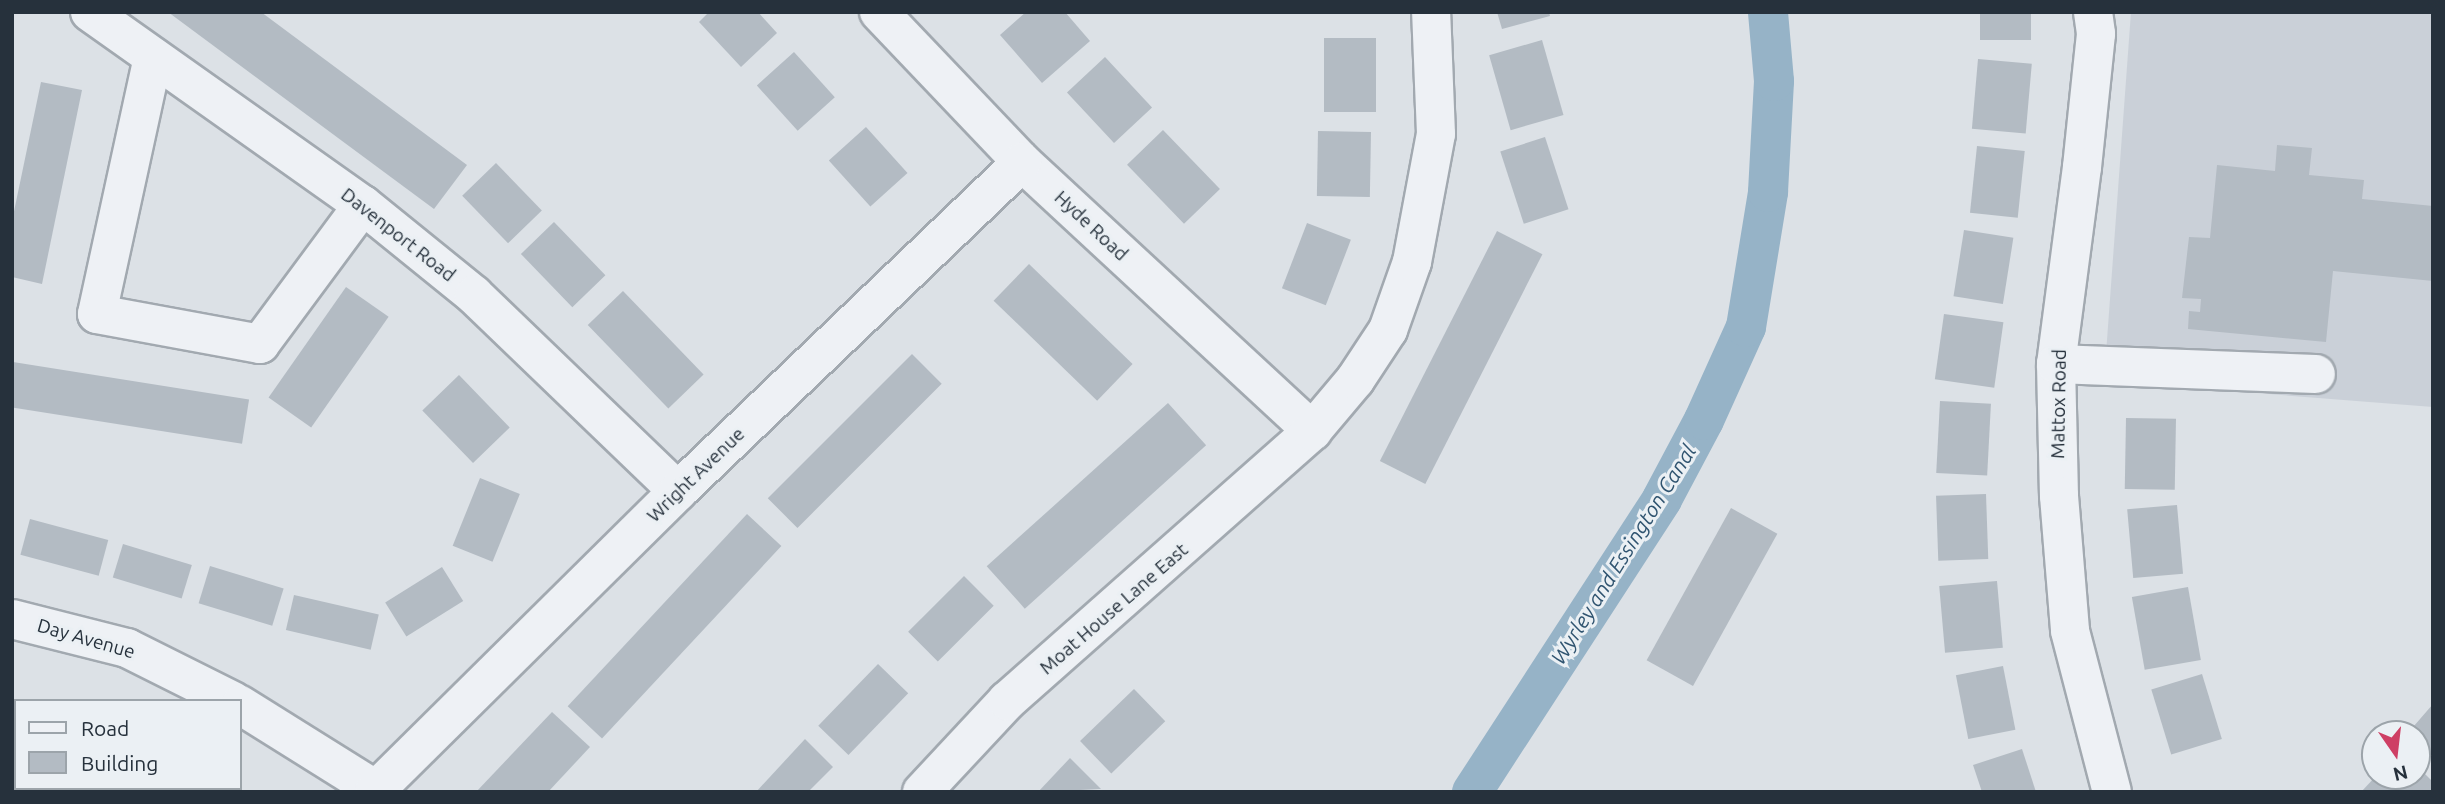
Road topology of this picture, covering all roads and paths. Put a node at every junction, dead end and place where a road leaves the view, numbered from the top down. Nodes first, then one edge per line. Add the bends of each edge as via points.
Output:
1 (90, 12) edge
2 (878, 12) edge
3 (1431, 12) edge
4 (2093, 12) edge
5 (153, 57) junction
6 (1021, 162) junction
7 (363, 205) junction
8 (2056, 364) junction
9 (2316, 374) dead end
10 (1312, 431) junction
11 (678, 491) junction
12 (12, 619) edge
13 (229, 699) edge
14 (242, 706) edge
15 (375, 791) edge
16 (922, 792) edge
17 (2112, 792) edge

1 - 5 street, Davenport Road
2 - 6 street, Hyde Road
3 - 10 street, Moat House Lane East via 1436,134 1412,262 1388,330 1355,380
4 - 8 street, Mattox Road via 2096,34
5 - 7 street, Davenport Road
5 - 7 street via 97,314 260,344
6 - 10 street, Hyde Road
6 - 11 street, Wright Avenue
7 - 11 street, Davenport Road via 474,295
8 - 9 street
8 - 17 street, Mattox Road via 2059,496 2070,631
10 - 16 street, Moat House Lane East via 1007,701
11 - 15 street, Wright Avenue
12 - 13 street, Day Avenue via 127,648
14 - 15 street

